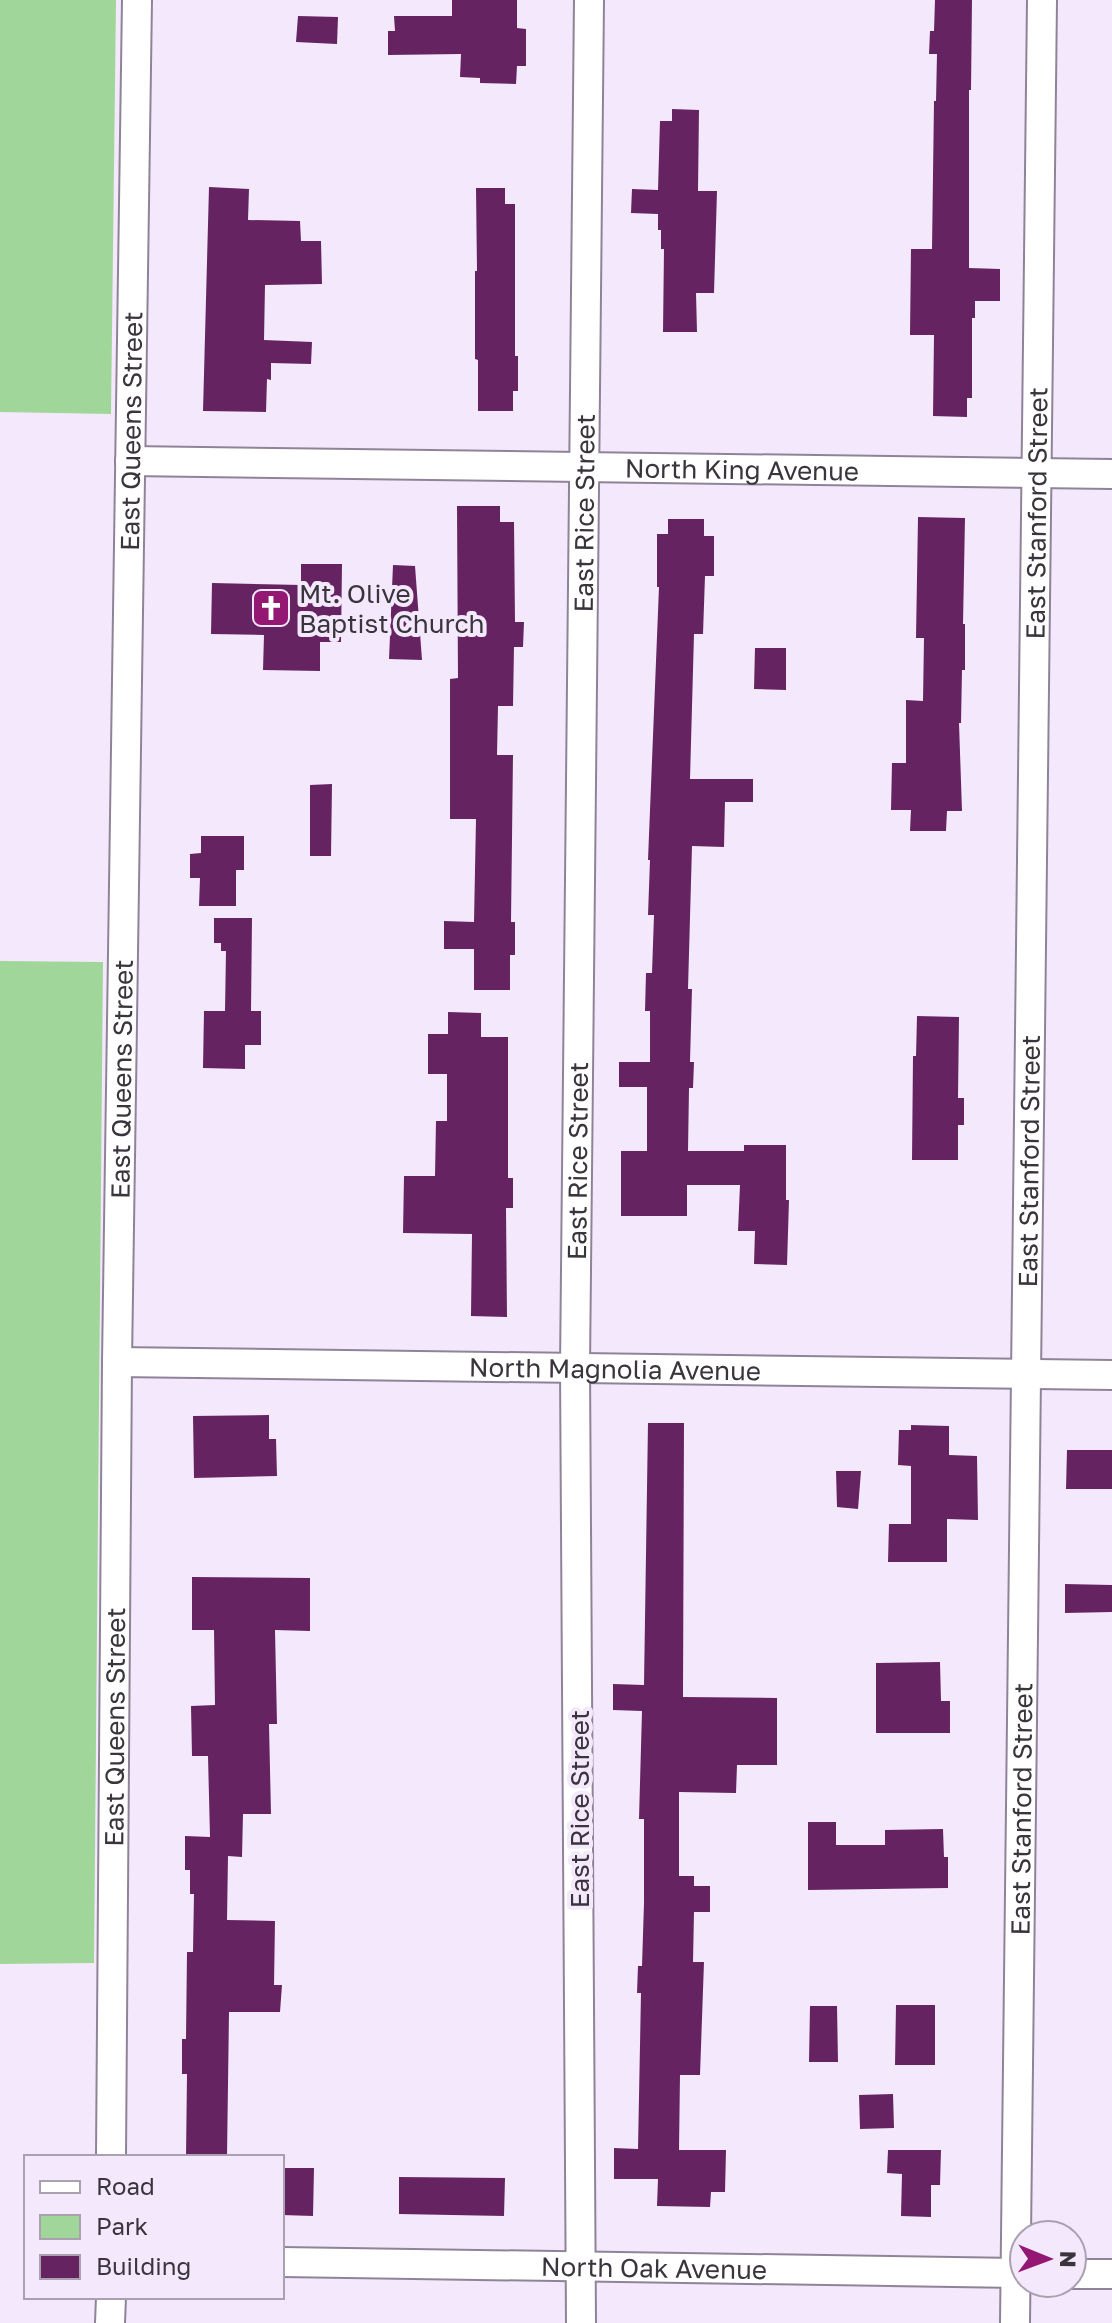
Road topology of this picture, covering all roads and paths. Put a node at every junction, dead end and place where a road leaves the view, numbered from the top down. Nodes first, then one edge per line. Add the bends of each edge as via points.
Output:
1 (137, 0) edge
2 (589, 0) edge
3 (1042, 0) edge
4 (130, 461) junction
5 (585, 467) junction
6 (1036, 473) junction
7 (1112, 474) edge
8 (117, 1362) junction
9 (575, 1368) junction
10 (1026, 1374) junction
11 (1112, 1375) edge
12 (111, 2155) edge
13 (1020, 2219) edge
14 (284, 2262) edge
15 (582, 2267) junction
16 (1008, 2273) edge
17 (1088, 2274) edge
18 (1112, 2274) edge
19 (111, 2299) edge
20 (1017, 2299) edge
21 (110, 2323) edge
22 (581, 2323) edge
23 (1015, 2323) edge

1 - 4 street, East Queens Street
2 - 5 street, East Rice Street
3 - 6 street, East Stanford Street
4 - 5 street, North King Avenue
4 - 8 street, East Queens Street
5 - 6 street, North King Avenue
5 - 9 street, East Rice Street
6 - 7 street, North King Avenue
6 - 10 street, East Stanford Street
8 - 9 street, North Magnolia Avenue
8 - 12 street, East Queens Street
9 - 10 street, North Magnolia Avenue
9 - 15 street, East Rice Street
10 - 11 street, North Magnolia Avenue
10 - 13 street, East Stanford Street
14 - 15 street, North Oak Avenue
15 - 16 street, North Oak Avenue
15 - 22 street, East Rice Street
17 - 18 street
19 - 21 street
20 - 23 street, East Stanford Street

